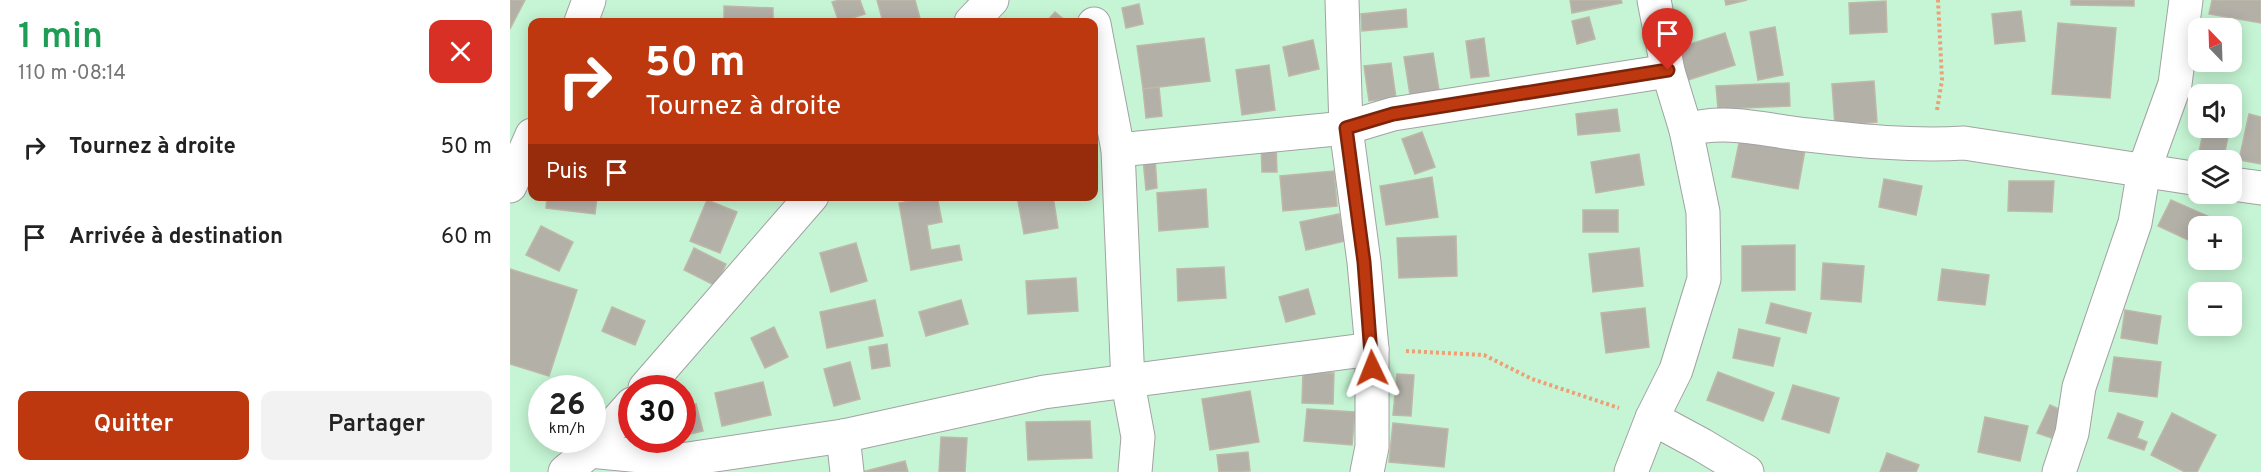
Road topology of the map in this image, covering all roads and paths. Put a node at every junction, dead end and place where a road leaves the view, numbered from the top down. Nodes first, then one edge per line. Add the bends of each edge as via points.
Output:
1 (589, 0) edge
2 (992, 0) edge
3 (1089, 0) edge
4 (1342, 0) edge
5 (1654, 0) edge
6 (1938, 0) edge
7 (2186, 0) edge
8 (582, 18) edge
9 (975, 18) edge
10 (1092, 18) edge
11 (1098, 48) edge
12 (1668, 70) junction
13 (1346, 128) junction
14 (1686, 130) junction
15 (528, 144) edge
16 (1931, 145) junction
17 (1118, 150) junction
18 (2144, 171) junction
19 (2188, 177) edge
20 (2242, 185) edge
21 (510, 186) edge
22 (2261, 188) edge
23 (808, 201) edge
24 (1372, 349) junction
25 (656, 375) edge
26 (1128, 382) junction
27 (1652, 418) junction
28 (618, 420) edge
29 (606, 433) edge
30 (843, 436) junction
31 (606, 452) edge
32 (588, 453) edge
33 (565, 472) edge
34 (847, 472) edge
35 (1136, 472) edge
36 (1367, 472) edge
37 (1631, 472) edge
38 (1747, 472) edge
39 (2059, 472) edge

1 - 8 street
2 - 9 street
3 - 10 street
4 - 13 street
5 - 12 street
6 - 16 path via 1942,80
7 - 18 street via 2175,84
11 - 17 street
12 - 13 street via 1393,114
12 - 14 street
13 - 17 street
13 - 24 street
14 - 16 street via 1706,124 1759,127 1806,135
14 - 27 street via 1703,212 1704,279 1676,370
15 - 21 street
16 - 18 street via 1964,143
17 - 26 street
18 - 19 street
18 - 39 street via 2135,223 2079,387 2072,433
20 - 22 street
23 - 25 street
24 - 26 street
24 - 27 path via 1484,355 1532,379
24 - 36 street via 1372,447
26 - 30 street via 1044,393
26 - 35 street via 1138,437
27 - 37 street
27 - 38 street
28 - 29 street
30 - 31 street via 681,459
30 - 34 street
32 - 33 street

